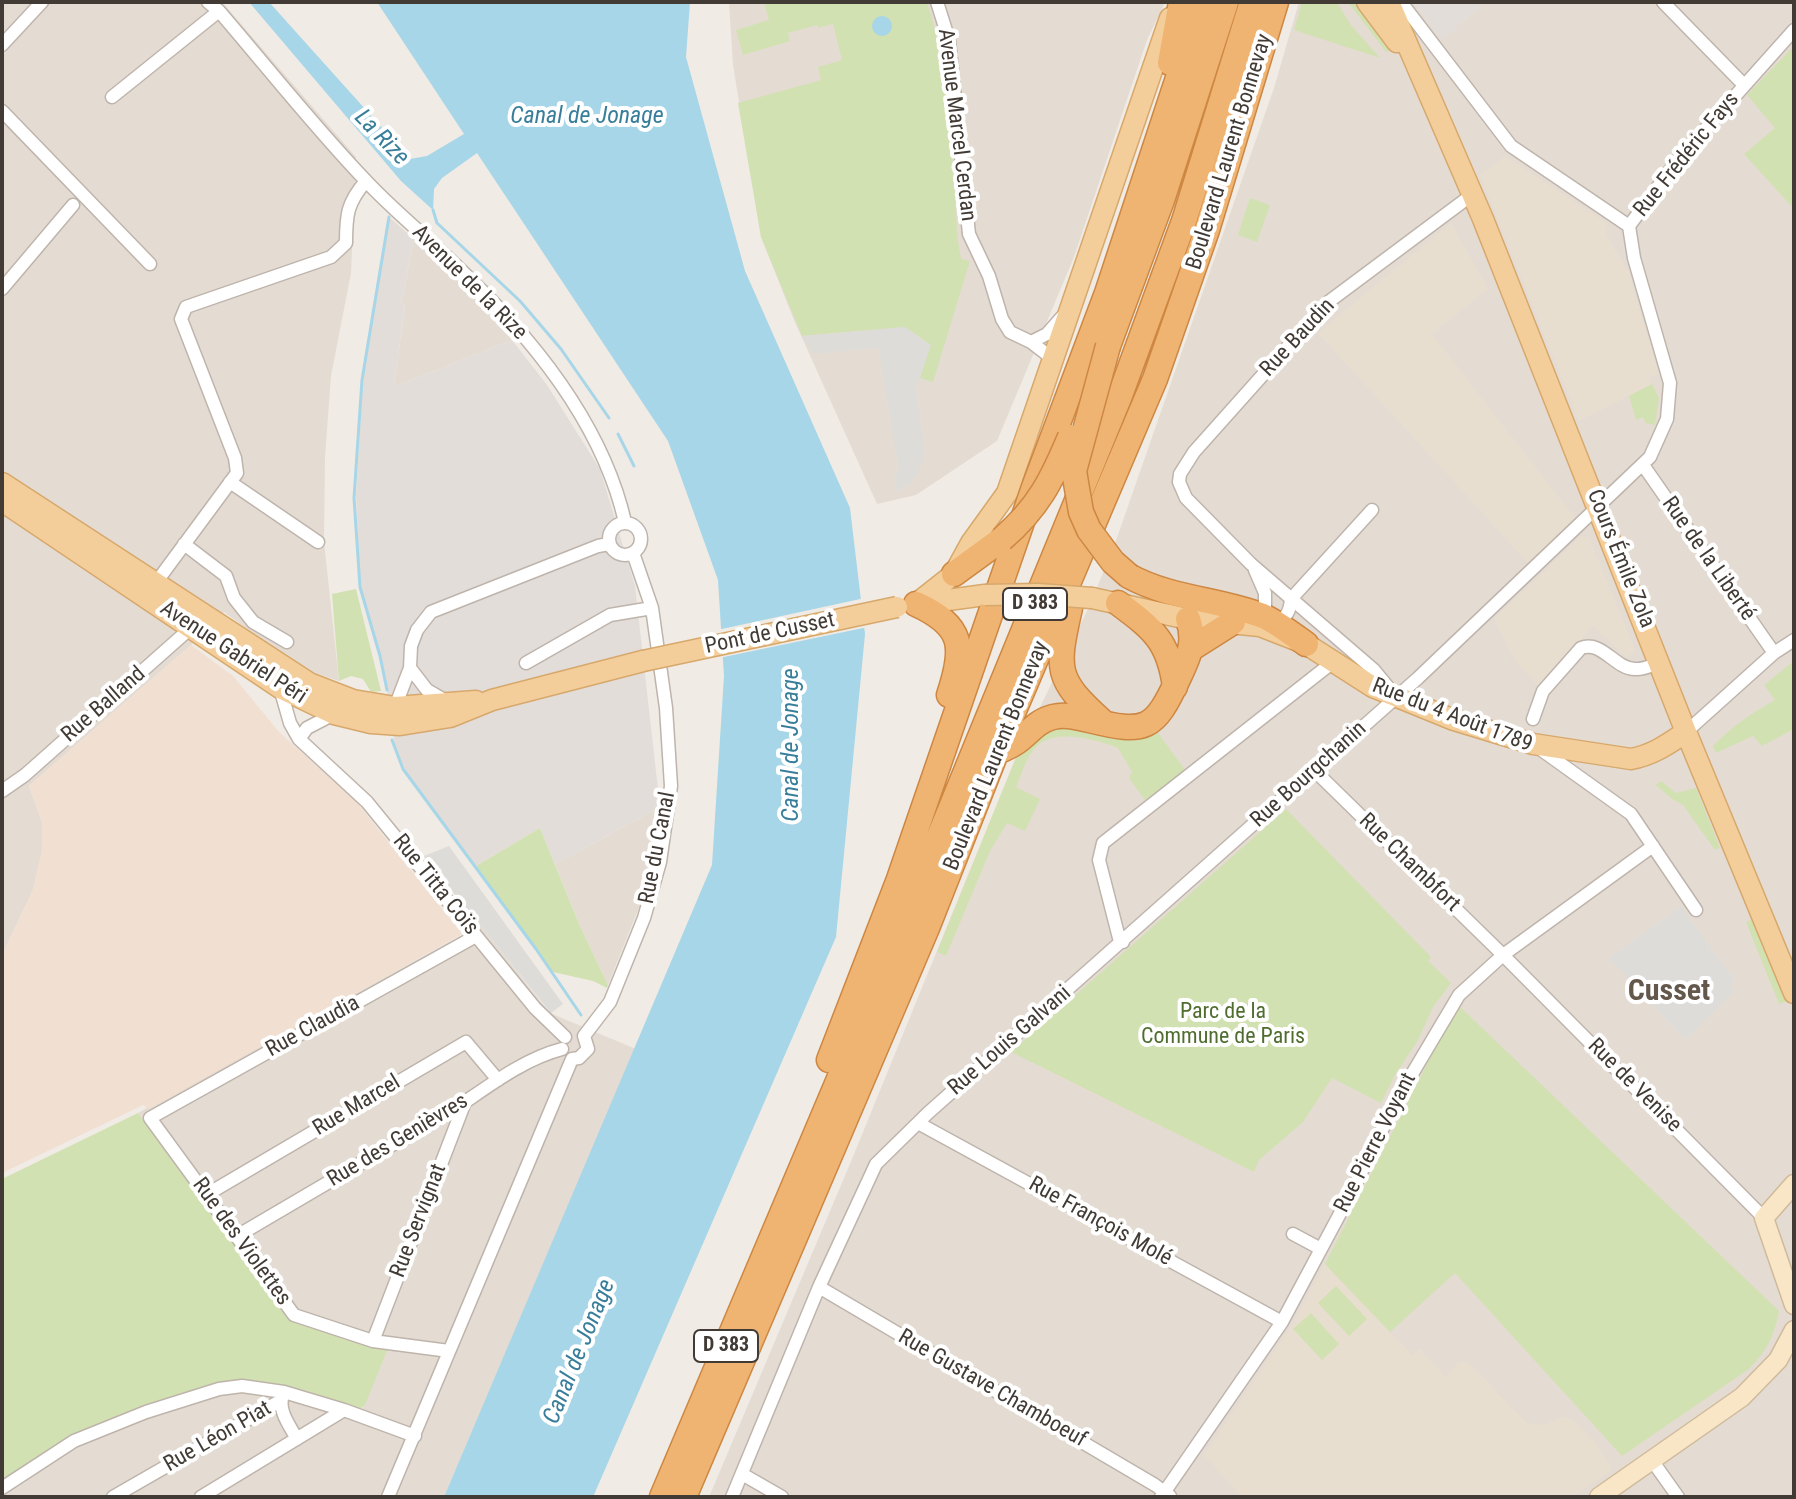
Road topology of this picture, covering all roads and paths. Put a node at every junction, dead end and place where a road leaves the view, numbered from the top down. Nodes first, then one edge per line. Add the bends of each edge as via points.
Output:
1 (42, 2) edge
2 (208, 2) edge
3 (937, 2) edge
4 (1178, 2) edge
5 (1203, 2) edge
6 (1216, 2) edge
7 (1226, 2) edge
8 (1252, 2) edge
9 (1276, 2) edge
10 (1367, 2) edge
11 (1401, 2) edge
12 (1663, 2) edge
13 (219, 11) junction
14 (1385, 11) edge
15 (1794, 30) edge
16 (1417, 40) junction
17 (2, 45) edge
18 (1210, 54) junction
19 (1744, 85) junction
20 (112, 97) dead end
21 (2, 111) edge
22 (1443, 127) junction
23 (366, 181) junction
24 (1473, 194) junction
25 (73, 205) dead end
26 (1629, 226) junction
27 (150, 264) dead end
28 (2, 289) edge
29 (1075, 295) junction
30 (1031, 342) junction
31 (1108, 346) junction
32 (1053, 359) junction
33 (1643, 465) junction
34 (230, 482) junction
35 (2, 483) edge
36 (2, 501) edge
37 (1598, 507) junction
38 (1372, 510) dead end
39 (625, 522) junction
40 (318, 542) dead end
41 (184, 544) junction
42 (609, 544) junction
43 (1006, 550) junction
44 (633, 553) junction
45 (85, 557) junction
46 (1251, 564) junction
47 (954, 574) junction
48 (1072, 577) junction
49 (155, 584) junction
50 (1280, 589) junction
51 (1291, 599) junction
52 (1118, 603) junction
53 (906, 606) junction
54 (652, 608) junction
55 (1269, 611) junction
56 (1188, 619) junction
57 (196, 621) junction
58 (1233, 622) junction
59 (1794, 640) edge
60 (287, 642) dead end
61 (1306, 644) junction
62 (1192, 648) junction
63 (1774, 653) junction
64 (1333, 662) junction
65 (1661, 662) junction
66 (526, 663) dead end
67 (410, 668) junction
68 (1175, 687) junction
69 (280, 688) junction
70 (1397, 697) junction
71 (492, 700) junction
72 (449, 703) junction
73 (391, 712) junction
74 (334, 714) junction
75 (1533, 719) dead end
76 (1105, 724) junction
77 (1686, 732) junction
78 (299, 739) junction
79 (1533, 744) junction
80 (996, 753) junction
81 (1315, 771) junction
82 (4, 786) edge
83 (1653, 846) junction
84 (899, 879) junction
85 (1696, 910) dead end
86 (476, 936) junction
87 (1123, 942) junction
88 (1503, 955) junction
89 (1794, 993) edge
90 (584, 1036) junction
91 (563, 1043) junction
92 (572, 1059) junction
93 (498, 1080) junction
94 (465, 1102) junction
95 (150, 1118) joint
96 (918, 1123) junction
97 (1794, 1184) edge
98 (206, 1195) junction
99 (790, 1195) junction
100 (1764, 1218) junction
101 (1293, 1234) dead end
102 (237, 1236) junction
103 (1321, 1249) junction
104 (819, 1287) junction
105 (1794, 1305) edge
106 (1282, 1322) junction
107 (1794, 1330) edge
108 (373, 1341) junction
109 (449, 1351) junction
110 (282, 1397) junction
111 (344, 1410) junction
112 (415, 1436) junction
113 (297, 1439) junction
114 (1651, 1459) junction
115 (742, 1474) junction
116 (2, 1488) edge
117 (1166, 1495) edge
118 (113, 1497) edge
119 (201, 1497) edge
120 (388, 1497) edge
121 (662, 1497) edge
122 (684, 1497) edge
123 (732, 1497) edge
124 (782, 1497) edge
125 (1599, 1497) edge
126 (1678, 1497) edge

1 - 17 street
2 - 13 street, Avenue de la Rize
3 - 30 street, Avenue Marcel Cerdan via 949,40 969,234 1002,319 1010,332
4 - 29 main road
4 - 43 highway via 1174,47 1157,106
5 - 43 highway via 1107,293
6 - 18 highway
7 - 18 highway
8 - 99 highway, Boulevard Laurent Bonnevay / D 383 via 1184,221 1119,398
9 - 48 highway, Boulevard Laurent Bonnevay / D 383 via 1160,364
10 - 14 main road
11 - 16 street
12 - 19 street
13 - 20 street
13 - 23 street, Avenue de la Rize
14 - 16 main road, Cours Émile Zola
14 - 22 main road, Cours Émile Zola
15 - 19 street, Rue Frédéric Fays
16 - 22 main road, Cours Émile Zola
16 - 26 street via 1511,146
18 - 31 highway
19 - 26 street, Rue Frédéric Fays
21 - 27 street
22 - 24 main road, Cours Émile Zola
23 - 34 street via 346,214 346,243 331,257 186,307 181,319 235,458 237,473
23 - 39 street, Avenue de la Rize via 511,320 557,379 595,443
24 - 37 main road, Cours Émile Zola
24 - 46 street, Rue Baudin via 1327,303 1180,474 1186,498
25 - 28 street
26 - 33 street, Rue Frédéric Fays via 1670,383 1663,433
29 - 30 street via 1062,318
29 - 32 main road
30 - 32 street, Avenue Marcel Cerdan
31 - 43 highway, bridge via 1043,495
31 - 55 highway, bridge via 1074,471 1089,530 1129,576 1151,588
32 - 47 main road via 1007,493
33 - 37 street, Rue Frédéric Fays
33 - 63 street, Rue de la Liberté
34 - 40 street
34 - 41 street
35 - 49 main road, Avenue Gabriel Péri
36 - 45 main road, Avenue Gabriel Péri
37 - 65 main road, Cours Émile Zola
37 - 70 street, Rue Bourgchanin
38 - 51 street
39 - 42 street via 611,529
39 - 44 street via 640,535
41 - 49 street
41 - 60 street via 226,576 234,598 253,622
42 - 44 street via 622,555
42 - 67 street via 431,612 417,630
43 - 47 highway
43 - 84 highway
44 - 54 street, Rue du Canal
45 - 49 main road, Avenue Gabriel Péri via 102,560 143,587
45 - 57 main road, Avenue Gabriel Péri
46 - 50 street
46 - 55 street
47 - 53 main road
48 - 76 highway via 1062,673 1075,696
48 - 80 highway, Boulevard Laurent Bonnevay / D 383
49 - 57 main road, Avenue Gabriel Péri
50 - 51 street
50 - 55 street via 1273,587
51 - 55 street via 1285,618
51 - 70 street via 1374,670
52 - 53 main road, Rue du 4 Août 1789, bridge via 1038,594
52 - 56 main road, Rue du 4 Août 1789
52 - 68 highway via 1164,644
53 - 71 main road, Pont de Cusset, bridge via 643,661
53 - 84 highway via 934,612 958,639 957,673 897,854
54 - 66 street via 610,615
54 - 90 street, Rue du Canal via 671,786 662,847 644,918 610,1002
55 - 61 highway
56 - 58 main road, Rue du 4 Août 1789
56 - 62 highway
57 - 69 main road, Avenue Gabriel Péri
57 - 73 main road, Avenue Gabriel Péri via 309,683
57 - 82 street, Rue Balland
58 - 61 main road, Rue du 4 Août 1789
58 - 62 highway
59 - 63 street
61 - 64 main road, Rue du 4 Août 1789
62 - 68 highway
63 - 77 street
64 - 70 main road, Rue du 4 Août 1789
64 - 87 street via 1103,843 1099,860
65 - 75 street via 1631,670 1587,645 1543,691
65 - 77 main road, Cours Émile Zola
67 - 72 street via 427,690
67 - 73 street
68 - 76 highway via 1161,712 1146,723 1125,729
69 - 74 main road, Avenue Gabriel Péri
69 - 78 street, Rue Titta Coïs
70 - 79 main road, Rue du 4 Août 1789
70 - 81 street, Rue Bourgchanin
71 - 72 main road
71 - 73 main road via 450,717
72 - 73 main road
73 - 74 main road, Avenue Gabriel Péri via 371,723
74 - 78 street via 307,728
76 - 80 highway via 1052,717
77 - 79 main road via 1659,750 1631,759
77 - 89 main road, Cours Émile Zola
78 - 86 street, Rue Titta Coïs via 367,802
79 - 83 street, Rue du 4 Août 1789 via 1631,814
80 - 122 highway, Boulevard Laurent Bonnevay / D 383 via 927,928
81 - 87 street, Rue Bourgchanin
81 - 88 street, Rue Chambfort
83 - 85 street, Rue du 4 Août 1789
83 - 88 street, Rue Pierre Voyant
84 - 99 highway via 796,1143
86 - 91 street, Rue Titta Coïs
86 - 95 street, Rue Claudia
87 - 96 street, Rue Louis Galvani
88 - 100 street, Rue de Venise
88 - 103 street, Rue Pierre Voyant via 1447,1012
90 - 91 street via 578,1033
90 - 92 street via 588,1049
91 - 92 street via 565,1055
91 - 93 street, Rue des Genièvres
92 - 109 street
93 - 94 street, Rue des Genièvres
93 - 98 street, Rue Marcel via 466,1042
94 - 102 street, Rue des Genièvres
94 - 108 street, Rue Servignat
95 - 98 street, Rue des Violettes
96 - 104 street, Rue Louis Galvani via 876,1164
96 - 106 street, Rue François Molé
97 - 100 street
98 - 102 street, Rue des Violettes
99 - 121 highway, Boulevard Laurent Bonnevay / D 383
100 - 105 street
101 - 103 street
102 - 108 street, Rue des Violettes via 294,1315
103 - 106 street, Rue Pierre Voyant
104 - 115 street, Rue Louis Galvani
104 - 117 street, Rue Gustave Chamboeuf
106 - 117 street, Rue Pierre Voyant
107 - 114 street via 1759,1382
108 - 109 street, Rue des Violettes
109 - 112 street
110 - 111 street, Rue Léon Piat
110 - 113 street, Rue Léon Piat via 282,1411
110 - 116 street via 242,1386 146,1412 74,1441
110 - 118 street, Rue Léon Piat
111 - 112 street, Rue Léon Piat
111 - 113 street, Rue Léon Piat
112 - 120 street
113 - 119 street, Rue Léon Piat
114 - 125 street
114 - 126 street
115 - 123 street, Rue Louis Galvani
115 - 124 street

